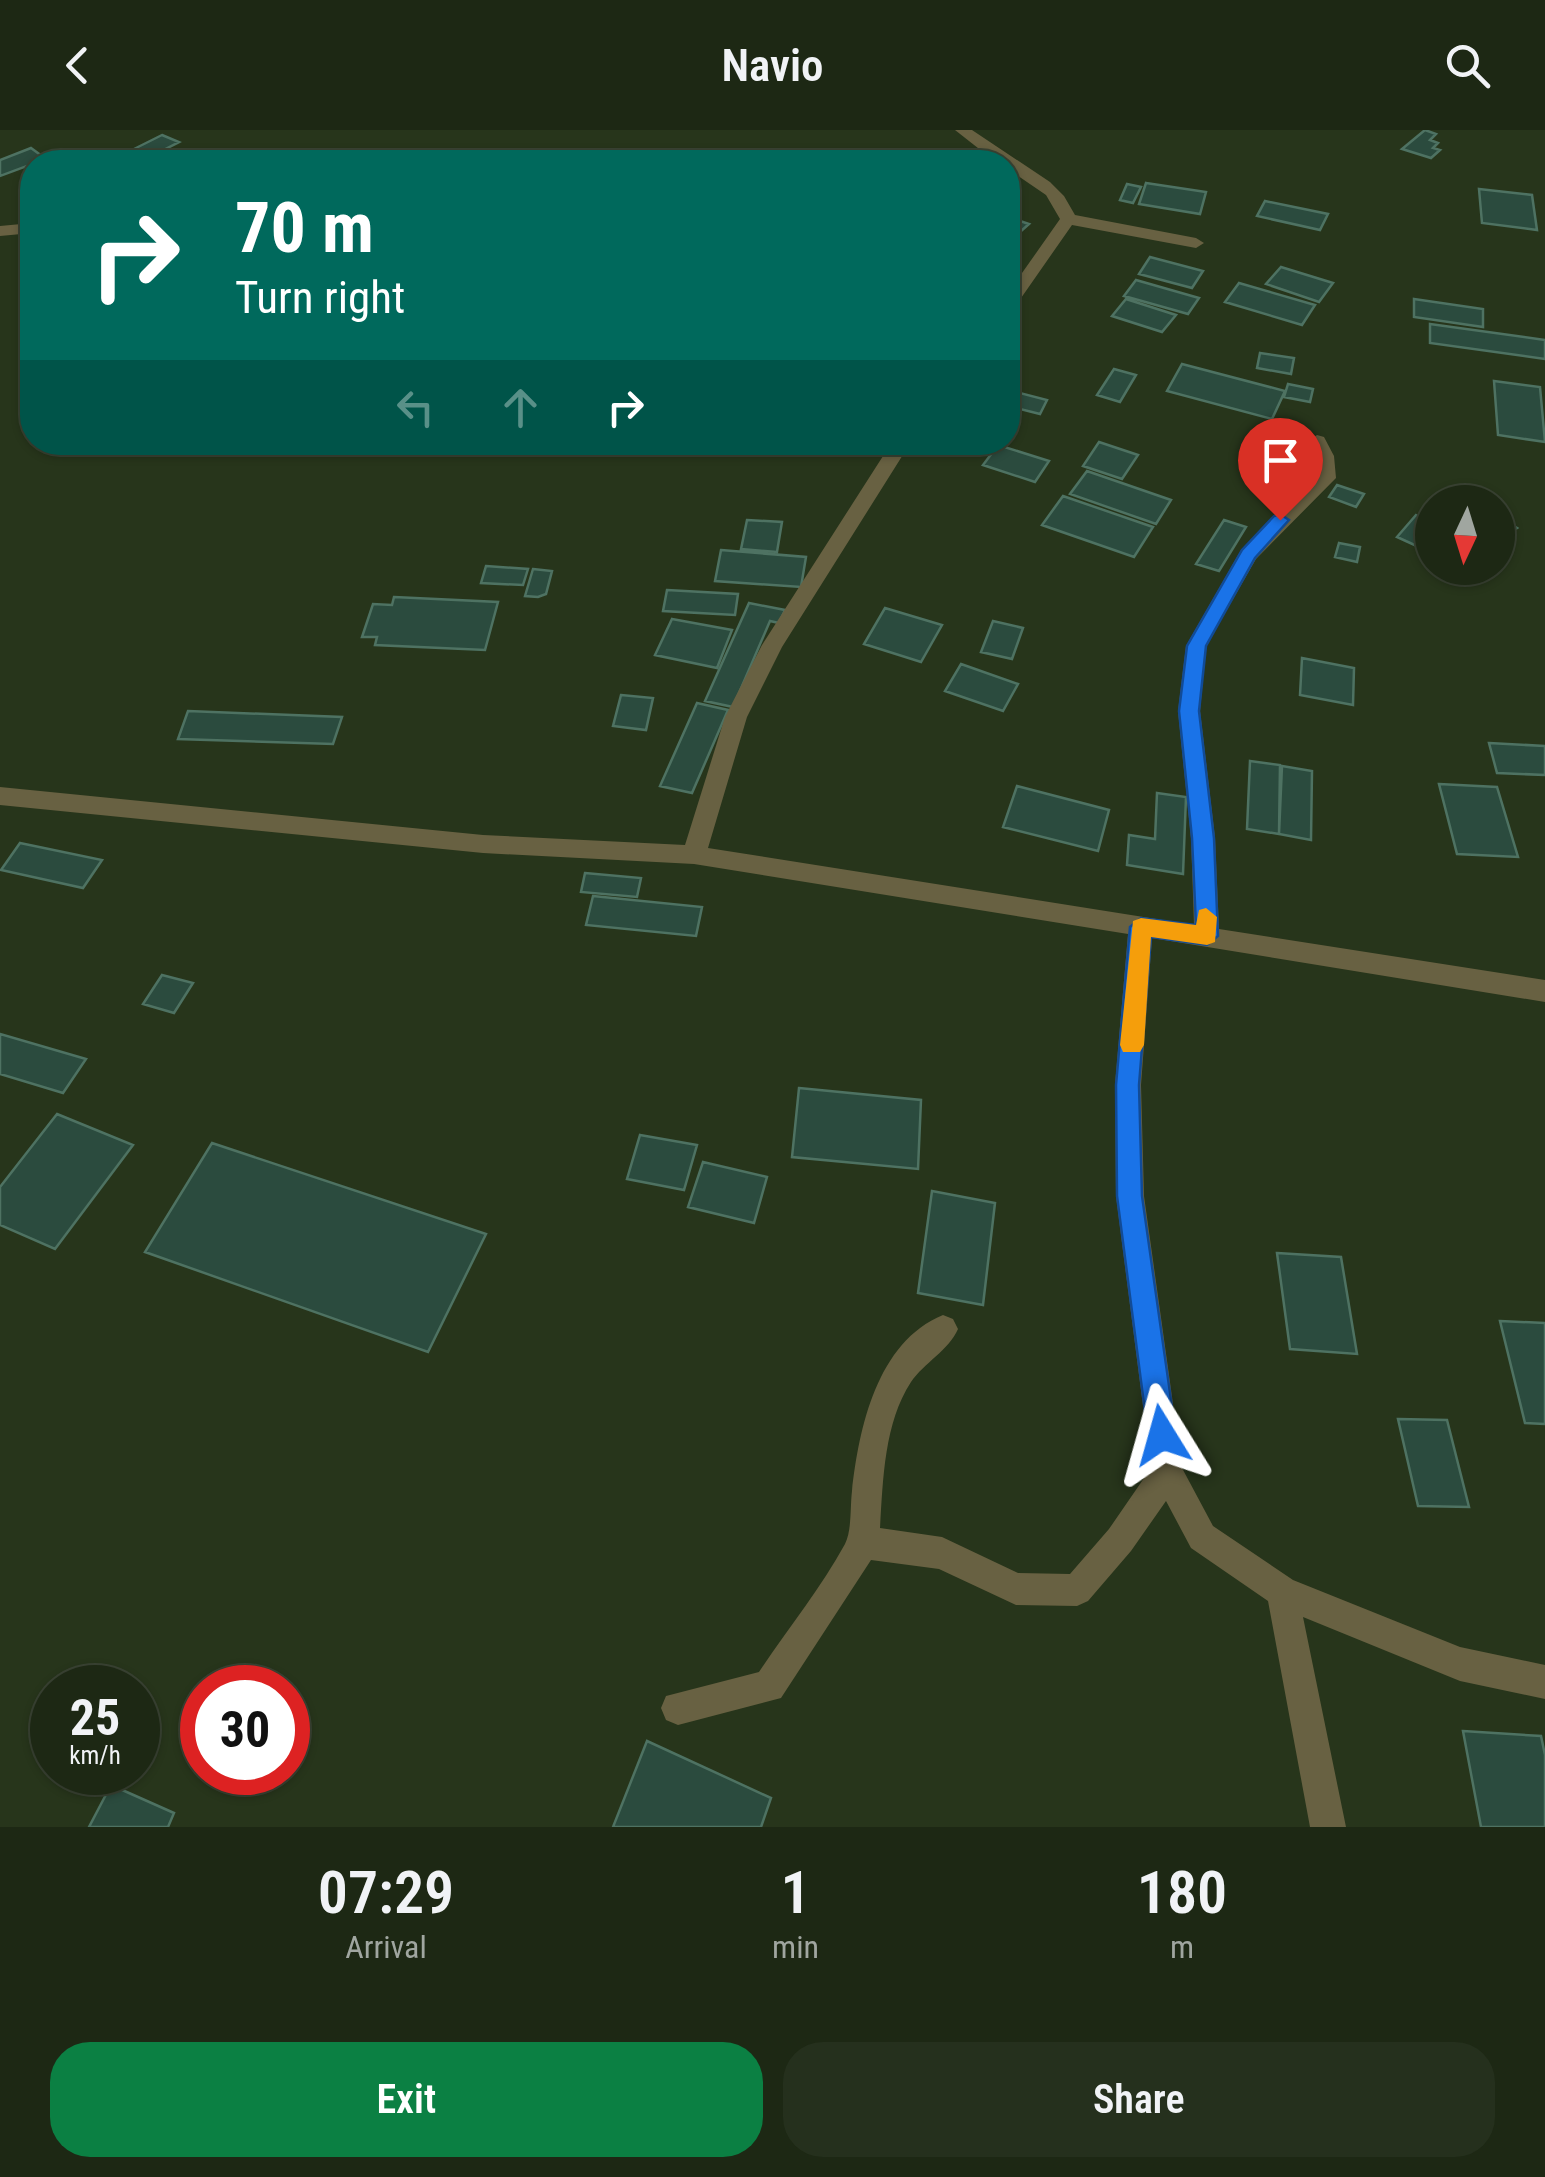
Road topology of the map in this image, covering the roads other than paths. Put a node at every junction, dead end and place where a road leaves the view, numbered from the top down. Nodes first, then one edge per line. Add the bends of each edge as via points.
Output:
1 (962, 130) edge
2 (989, 150) edge
3 (1020, 169) edge
4 (1068, 220) junction
5 (1196, 242) dead end
6 (1020, 287) edge
7 (1317, 441) dead end
8 (894, 455) edge
9 (0, 796) edge
10 (694, 855) junction
11 (1141, 927) junction
12 (1207, 936) junction
13 (1545, 991) edge
14 (943, 1329) dead end
15 (1167, 1472) junction
16 (864, 1546) junction
17 (1282, 1592) junction
18 (1545, 1682) edge
19 (678, 1708) dead end
20 (1328, 1827) edge

1 - 2 street
3 - 4 street via 1063,203
4 - 5 street
4 - 6 street
7 - 12 street via 1327,478 1248,554 1196,646 1189,711
8 - 10 street via 772,644 736,717
9 - 10 street via 483,844
10 - 11 street
11 - 12 street
11 - 15 street via 1128,1085 1130,1196
12 - 13 street
14 - 16 street via 910,1358 880,1417
15 - 16 street via 1077,1590 1016,1589 942,1554
15 - 17 street via 1202,1537
16 - 19 street via 769,1686
17 - 18 street via 1460,1664
17 - 20 street

